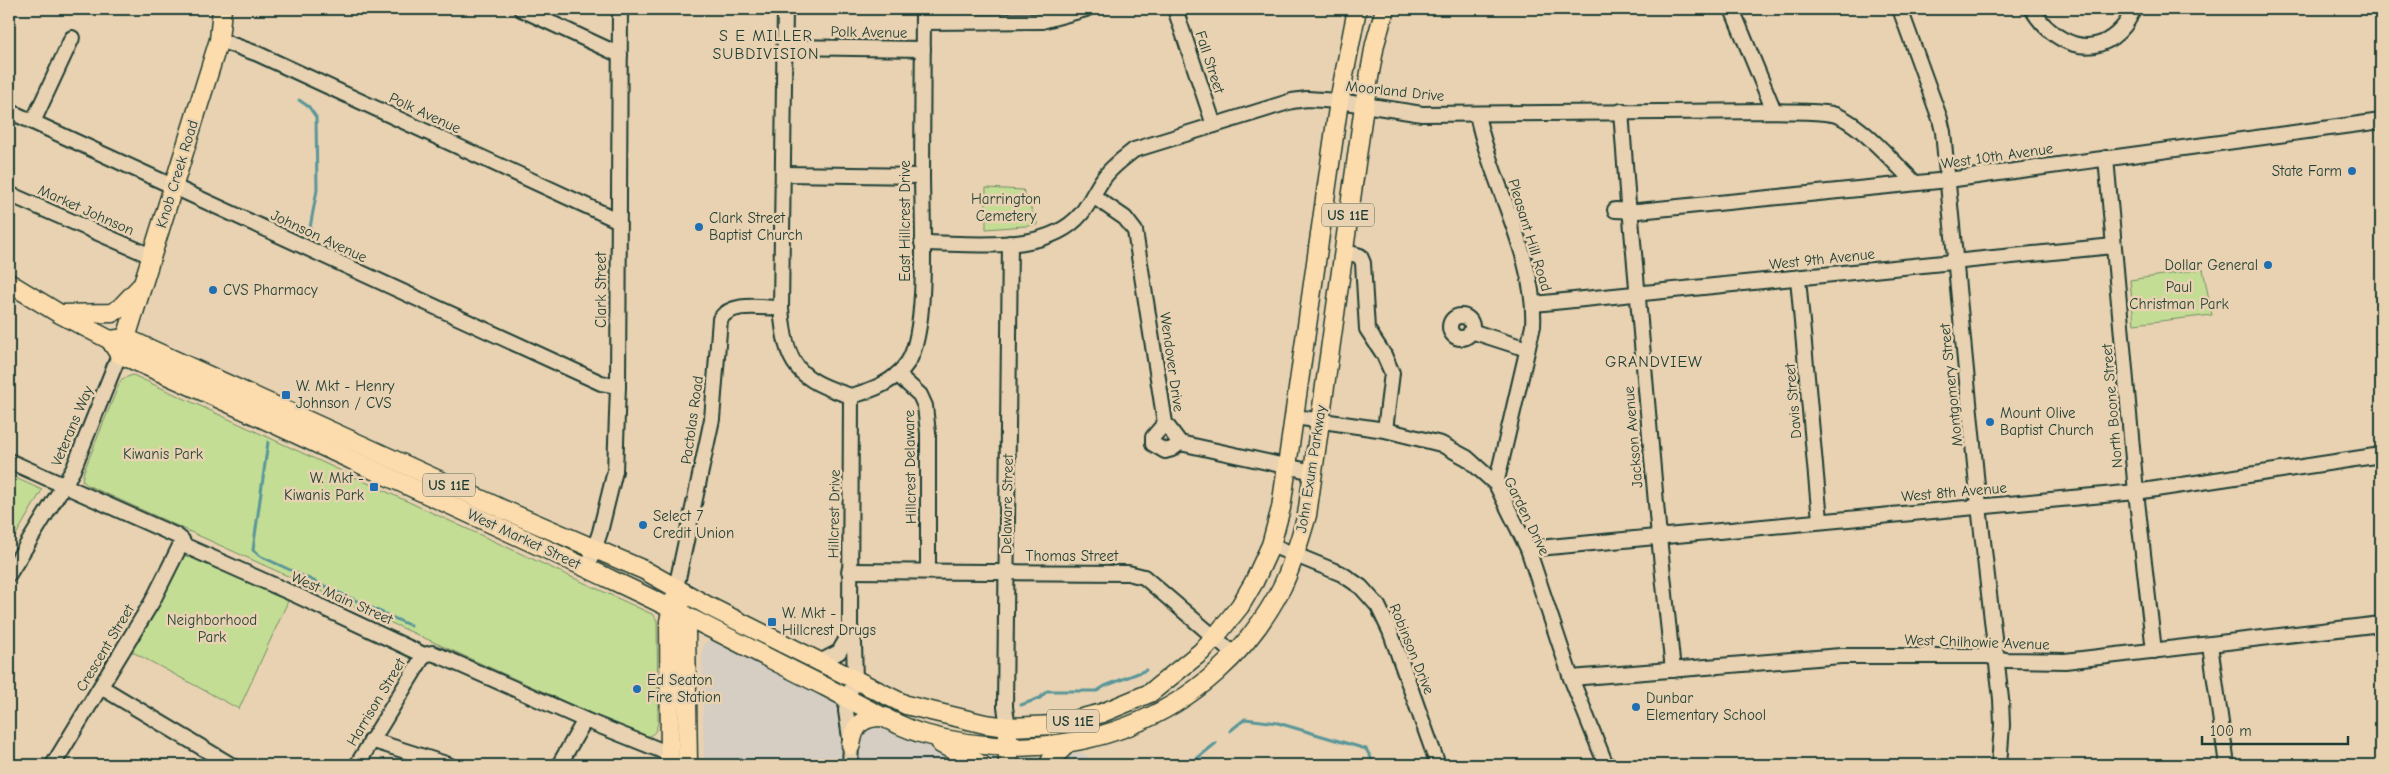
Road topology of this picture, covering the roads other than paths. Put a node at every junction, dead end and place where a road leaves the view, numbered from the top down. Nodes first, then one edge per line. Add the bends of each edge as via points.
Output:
1 (222, 9) edge
2 (521, 9) edge
3 (620, 9) edge
4 (786, 9) edge
5 (1086, 9) edge
6 (1175, 9) edge
7 (1358, 9) edge
8 (1385, 9) edge
9 (1732, 9) edge
10 (1900, 9) edge
11 (2032, 9) edge
12 (2134, 9) edge
13 (923, 16) edge
14 (72, 38) dead end
15 (218, 40) junction
16 (785, 47) junction
17 (923, 49) junction
18 (620, 55) junction
19 (1338, 101) junction
20 (1364, 106) junction
21 (9, 111) edge
22 (1621, 111) junction
23 (1774, 111) junction
24 (1477, 114) junction
25 (2381, 121) edge
26 (34, 122) junction
27 (1214, 126) junction
28 (2106, 158) junction
29 (783, 174) junction
30 (922, 176) junction
31 (1948, 180) junction
32 (1914, 183) junction
33 (172, 187) junction
34 (9, 194) edge
35 (1093, 196) junction
36 (1622, 210) junction
37 (617, 220) junction
38 (922, 243) junction
39 (1010, 243) junction
40 (2113, 246) junction
41 (1343, 251) junction
42 (151, 256) junction
43 (1956, 261) junction
44 (1798, 278) junction
45 (9, 283) edge
46 (142, 284) junction
47 (1636, 292) junction
48 (1534, 304) junction
49 (781, 308) junction
50 (60, 314) junction
51 (1472, 331) dead end
52 (118, 344) junction
53 (1527, 349) junction
54 (897, 374) junction
55 (618, 386) junction
56 (851, 396) junction
57 (1295, 417) junction
58 (1320, 422) junction
59 (1165, 423) junction
60 (1386, 430) junction
61 (1180, 442) junction
62 (2381, 456) edge
63 (9, 461) edge
64 (1287, 468) junction
65 (1313, 472) junction
66 (1496, 484) junction
67 (64, 485) junction
68 (2136, 492) junction
69 (1980, 506) junction
70 (1820, 520) junction
71 (1659, 537) junction
72 (181, 544) junction
73 (1271, 545) junction
74 (595, 549) junction
75 (1528, 549) junction
76 (1296, 554) junction
77 (588, 568) junction
78 (849, 571) junction
79 (928, 571) junction
80 (1006, 572) junction
81 (9, 574) edge
82 (676, 588) junction
83 (677, 610) junction
84 (2381, 624) edge
85 (850, 633) junction
86 (1216, 637) junction
87 (2210, 645) junction
88 (2154, 651) junction
89 (424, 655) junction
90 (1235, 655) junction
91 (1997, 658) junction
92 (818, 663) junction
93 (1673, 670) junction
94 (1571, 678) junction
95 (855, 681) junction
96 (101, 687) junction
97 (847, 698) junction
98 (885, 717) junction
99 (585, 720) junction
100 (1008, 727) junction
101 (921, 733) junction
102 (371, 740) junction
103 (851, 745) junction
104 (1065, 746) junction
105 (1008, 747) junction
106 (670, 760) edge
107 (53, 765) edge
108 (231, 765) edge
109 (357, 765) edge
110 (448, 765) edge
111 (559, 765) edge
112 (688, 765) edge
113 (850, 765) edge
114 (982, 765) edge
115 (1008, 765) edge
116 (1021, 765) edge
117 (1049, 765) edge
118 (1438, 765) edge
119 (1606, 765) edge
120 (1999, 765) edge
121 (2227, 765) edge

1 - 15 main road, Knob Creek Road
2 - 18 street
3 - 18 street, Clark Street
4 - 16 street
5 - 13 street via 1042,21
6 - 27 street, Fall Street
7 - 19 main road, John Exum Parkway / US 11E
8 - 20 main road, John Exum Parkway / US 11E
9 - 23 street
10 - 31 street, Montgomery Street via 1940,119
11 - 12 street via 2044,27 2058,38 2075,45 2094,46 2124,26
13 - 17 street, East Hillcrest Drive
14 - 26 street
15 - 33 main road, Knob Creek Road
15 - 37 street, Polk Avenue via 258,54
16 - 17 street, Polk Avenue
16 - 29 street
17 - 30 street, East Hillcrest Drive
18 - 37 street, Clark Street
19 - 20 street, Moorland Drive
19 - 27 street, Moorland Drive via 1292,101
19 - 57 main road, John Exum Parkway / US 11E
20 - 24 street, Moorland Drive via 1422,114
20 - 41 main road, John Exum Parkway / US 11E
21 - 26 street, Johnson Avenue
22 - 23 street, Moorland Drive
22 - 24 street, Moorland Drive
22 - 36 street, Jackson Avenue
23 - 32 street, Moorland Drive via 1833,114 1846,119
24 - 48 street, Pleasant Hill Road
25 - 28 street, West 10th Avenue
26 - 33 street, Johnson Avenue
27 - 35 street, Moorland Drive via 1134,150 1105,176
28 - 31 street, West 10th Avenue
28 - 40 street, North Boone Street
29 - 30 street
29 - 49 street
30 - 38 street, East Hillcrest Drive
31 - 32 street, West 10th Avenue
31 - 43 street, Montgomery Street
32 - 36 street, West 10th Avenue
33 - 42 main road, Knob Creek Road
33 - 55 street, Johnson Avenue via 601,383
34 - 42 street, Market Johnson
35 - 39 street, Moorland Drive via 1081,214 1053,236 1032,242
35 - 59 street, Wendover Drive via 1125,218 1135,231
36 - 47 street, Jackson Avenue
37 - 55 street, Clark Street
38 - 39 street, Moorland Drive
38 - 54 street, East Hillcrest Drive via 917,345 908,363
39 - 80 street, Delaware Street
40 - 43 street, West 9th Avenue
40 - 68 street, North Boone Street
41 - 58 main road, John Exum Parkway / US 11E
41 - 60 street via 1360,256 1363,263 1367,329 1392,373
42 - 46 main road, Knob Creek Road
43 - 44 street, West 9th Avenue
43 - 69 street, Montgomery Street
44 - 47 street, West 9th Avenue
44 - 70 street, Davis Street
45 - 50 main road, West Market Street / US 11E
46 - 50 main road via 116,312
46 - 52 main road, Knob Creek Road
47 - 48 street, West 9th Avenue
47 - 71 street, Jackson Avenue
48 - 53 street, Pleasant Hill Road
49 - 56 street via 783,336 791,358 802,374 820,386
49 - 82 street, Pactolas Road via 737,307 728,310 720,319 712,419
50 - 52 main road, West Market Street / US 11E
51 - 53 street
52 - 67 street, Veterans Way via 82,450
52 - 74 main road, West Market Street / US 11E
52 - 77 main road, West Market Street / US 11E
53 - 66 street, Pleasant Hill Road
54 - 56 street, East Hillcrest Drive via 872,390
54 - 79 street, Hillcrest Delaware via 920,395 925,406 928,433
55 - 74 street, Clark Street via 615,471
56 - 78 street, Hillcrest Drive
57 - 58 street, Garden Drive
57 - 64 main road, John Exum Parkway / US 11E
58 - 60 street, Garden Drive
58 - 65 main road, John Exum Parkway / US 11E
59 - 61 street, Wendover Drive
59 - 61 street via 1153,437 1153,444 1164,450 1172,449
60 - 66 street, Garden Drive via 1441,444 1467,458
61 - 64 street
62 - 68 street, West 8th Avenue
63 - 67 street, West Main Street
64 - 65 street
64 - 73 main road, John Exum Parkway / US 11E
65 - 76 main road, John Exum Parkway / US 11E via 1307,514
66 - 75 street, Garden Drive
67 - 72 street, West Main Street via 177,536 182,540
67 - 81 street, Veterans Way
68 - 69 street, West 8th Avenue
68 - 88 street, North Boone Street
69 - 70 street, West 8th Avenue
69 - 91 street, Montgomery Street
70 - 71 street, West 8th Avenue
71 - 75 street, West 8th Avenue
71 - 93 street, Jackson Avenue
72 - 89 street, West Main Street
72 - 96 street, Crescent Street via 152,602
73 - 76 street, Robinson Drive
73 - 86 main road, John Exum Parkway / US 11E via 1240,606
74 - 77 street, Clark Street
74 - 82 main road, West Market Street / US 11E
75 - 94 street, Garden Drive
76 - 90 main road, John Exum Parkway / US 11E via 1270,607
76 - 118 street, Robinson Drive via 1342,574 1361,587 1378,606
77 - 83 main road, West Market Street / US 11E
78 - 79 street, Thomas Street
78 - 85 street, Hillcrest Drive
79 - 80 street, Thomas Street
80 - 86 street, Thomas Street via 1128,573 1144,577
80 - 100 street, Delaware Street via 1004,710
82 - 83 main road
82 - 92 main road, West Market Street / US 11E
83 - 97 main road, West Market Street / US 11E
83 - 106 main road via 669,621
83 - 112 main road via 686,631
84 - 87 street, West Chilhowie Avenue
85 - 92 street via 839,652
85 - 95 street, Hillcrest Drive via 854,643
86 - 90 street, Thomas Street
86 - 100 main road, John Exum Parkway / US 11E via 1150,693 1120,707 1055,725
87 - 88 street, West Chilhowie Avenue
87 - 121 street
88 - 91 street, West Chilhowie Avenue via 2065,661
89 - 99 street, West Main Street via 432,653 445,658
89 - 102 street, Harrison Street
90 - 104 main road, John Exum Parkway / US 11E via 1184,700 1147,721 1108,736
91 - 93 street, West Chilhowie Avenue via 1841,656
91 - 120 street, Montgomery Street via 2002,716
92 - 95 main road, West Market Street / US 11E
93 - 94 street, West Chilhowie Avenue
94 - 119 street, Garden Drive
95 - 97 street, Hillcrest Drive
95 - 100 main road, John Exum Parkway / US 11E via 906,705 947,717
96 - 107 street, Crescent Street
96 - 108 street
97 - 98 main road, West Market Street / US 11E
97 - 103 street, Hillcrest Drive
98 - 101 main road, John Exum Parkway / US 11E
98 - 103 main road via 872,717 860,724 853,732
99 - 106 street, West Main Street
99 - 111 street
100 - 105 main road, Delaware Street
101 - 105 main road, John Exum Parkway / US 11E via 957,742
101 - 114 main road
102 - 109 street, Harrison Street
102 - 110 street
103 - 113 street, Hillcrest Drive
104 - 105 main road, John Exum Parkway / US 11E
104 - 117 main road
105 - 115 main road, Delaware Street
105 - 116 main road

